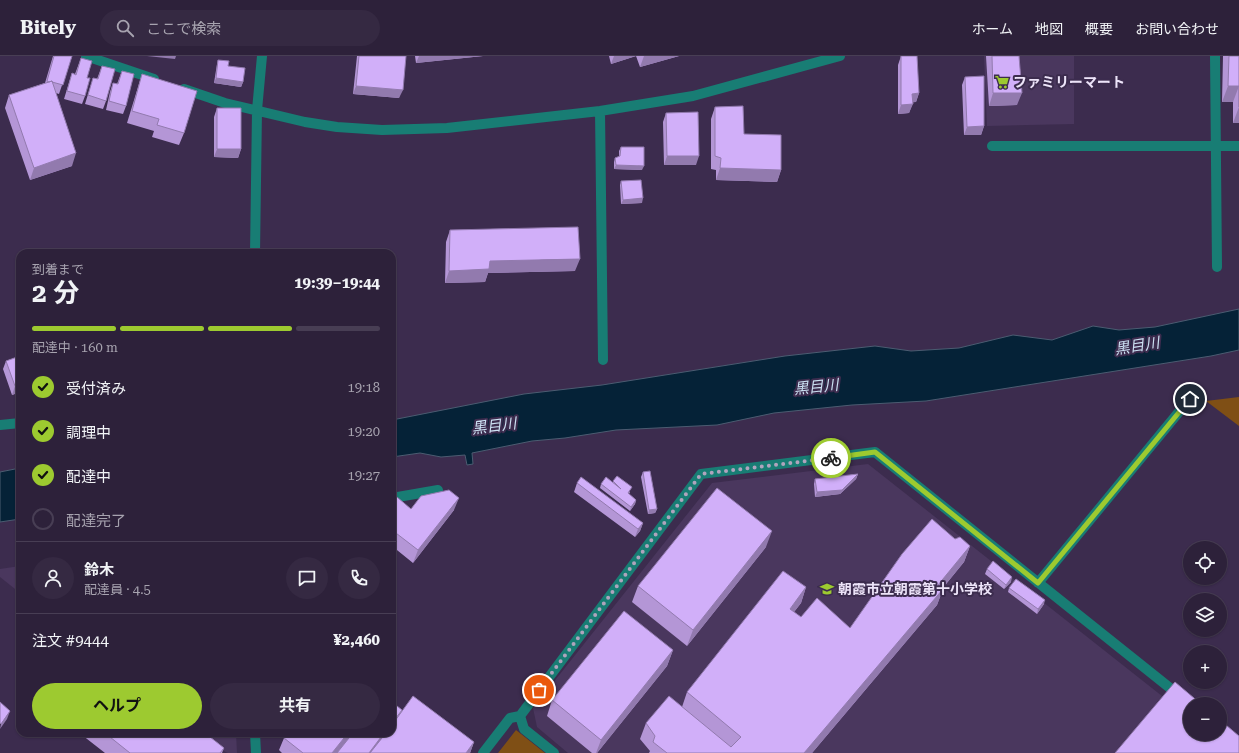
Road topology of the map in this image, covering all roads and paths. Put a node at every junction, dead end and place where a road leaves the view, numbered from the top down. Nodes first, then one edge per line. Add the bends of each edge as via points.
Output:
1 (86, 56) edge
2 (262, 56) edge
3 (840, 56) edge
4 (1215, 56) edge
5 (257, 110) junction
6 (600, 111) junction
7 (992, 146) dead end
8 (1239, 146) edge
9 (1215, 147) junction
10 (255, 249) edge
11 (1217, 268) dead end
12 (603, 360) dead end
13 (1197, 390) dead end
14 (16, 423) edge
15 (0, 425) edge
16 (438, 490) dead end
17 (396, 497) edge
18 (1038, 583) junction
19 (1183, 698) edge
20 (520, 716) junction
21 (255, 737) edge
22 (256, 753) edge
23 (483, 753) edge
24 (554, 753) edge

1 - 5 street via 225,103
2 - 5 street
3 - 6 street via 693,96
4 - 9 street
5 - 6 street via 337,128 382,130 447,128
5 - 10 street
6 - 12 street
7 - 9 street
8 - 9 street
9 - 11 street
13 - 18 street
14 - 15 street
16 - 17 street
18 - 19 street
18 - 20 street via 875,452 701,474
20 - 23 street via 510,718
20 - 24 street via 524,729
21 - 22 street

